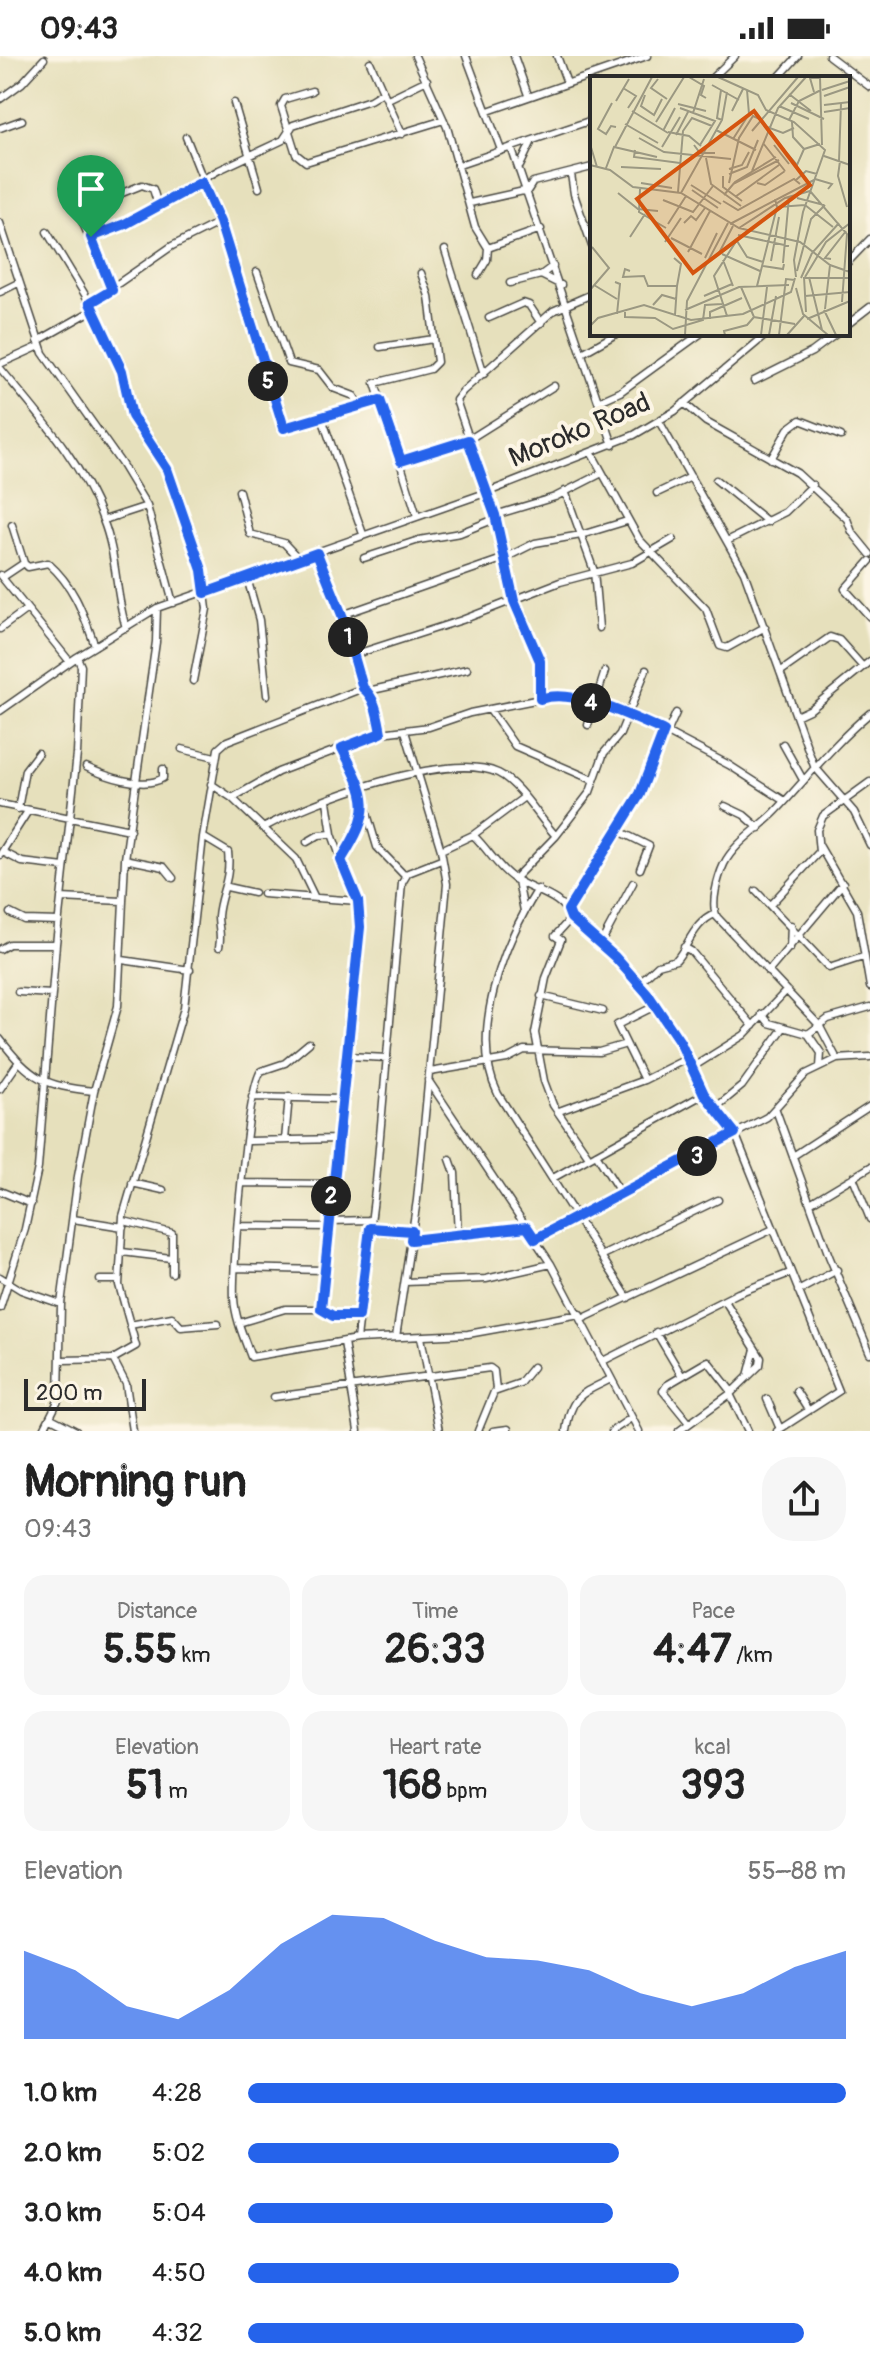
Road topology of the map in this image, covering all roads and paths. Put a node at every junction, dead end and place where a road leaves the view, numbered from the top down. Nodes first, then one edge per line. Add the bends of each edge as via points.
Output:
1 (415, 56) edge
2 (466, 56) edge
3 (514, 56) edge
4 (557, 56) edge
5 (647, 56) edge
6 (735, 56) edge
7 (798, 56) edge
8 (829, 56) edge
9 (844, 56) edge
10 (44, 59) dead end
11 (370, 62) dead end
12 (838, 62) junction
13 (618, 67) junction
14 (620, 76) edge
15 (714, 76) edge
16 (780, 76) edge
17 (427, 80) junction
18 (567, 83) junction
19 (870, 87) edge
20 (312, 91) dead end
21 (383, 92) junction
22 (528, 95) junction
23 (0, 99) edge
24 (388, 99) junction
25 (234, 103) dead end
26 (488, 111) junction
27 (22, 120) dead end
28 (444, 120) junction
29 (590, 121) edge
30 (0, 128) edge
31 (402, 134) junction
32 (288, 135) junction
33 (186, 137) dead end
34 (531, 143) junction
35 (511, 147) junction
36 (501, 150) junction
37 (251, 154) junction
38 (459, 165) junction
39 (520, 166) junction
40 (590, 167) edge
41 (571, 174) junction
42 (202, 182) junction
43 (259, 188) dead end
44 (528, 190) junction
45 (97, 203) dead end
46 (470, 203) junction
47 (158, 205) junction
48 (82, 221) dead end
49 (220, 222) junction
50 (0, 223) edge
51 (541, 229) junction
52 (47, 232) dead end
53 (91, 237) junction
54 (870, 239) edge
55 (590, 240) edge
56 (488, 248) junction
57 (445, 250) dead end
58 (850, 260) edge
59 (553, 266) junction
60 (257, 272) dead end
61 (421, 273) dead end
62 (478, 275) dead end
63 (541, 275) junction
64 (18, 283) junction
65 (510, 283) dead end
66 (561, 285) junction
67 (112, 290) junction
68 (0, 292) edge
69 (590, 295) edge
70 (567, 304) junction
71 (91, 307) junction
72 (870, 307) edge
73 (489, 318) dead end
74 (850, 322) edge
75 (541, 323) junction
76 (612, 336) edge
77 (697, 336) edge
78 (765, 336) edge
79 (833, 336) edge
80 (434, 339) junction
81 (39, 343) junction
82 (380, 347) dead end
83 (584, 352) junction
84 (0, 366) edge
85 (484, 374) junction
86 (754, 381) dead end
87 (554, 386) dead end
88 (380, 400) junction
89 (600, 401) junction
90 (684, 403) junction
91 (359, 404) junction
92 (322, 418) junction
93 (659, 421) junction
94 (841, 436) dead end
95 (468, 440) junction
96 (613, 445) junction
97 (591, 452) junction
98 (771, 459) junction
99 (401, 461) junction
100 (602, 473) junction
101 (691, 477) junction
102 (716, 480) dead end
103 (813, 485) junction
104 (239, 491) dead end
105 (565, 491) junction
106 (488, 492) junction
107 (657, 493) dead end
108 (147, 506) junction
109 (417, 516) junction
110 (495, 517) junction
111 (104, 520) junction
112 (627, 521) junction
113 (768, 522) junction
114 (12, 525) dead end
115 (363, 534) junction
116 (581, 535) junction
117 (673, 539) dead end
118 (727, 541) junction
119 (869, 550) edge
120 (655, 552) junction
121 (317, 553) junction
122 (364, 558) dead end
123 (505, 558) junction
124 (299, 559) junction
125 (870, 561) edge
126 (24, 563) junction
127 (594, 571) junction
128 (1, 576) edge
129 (247, 578) junction
130 (205, 593) junction
131 (514, 601) junction
132 (173, 603) junction
133 (157, 608) junction
134 (27, 609) junction
135 (342, 615) junction
136 (870, 617) edge
137 (765, 627) junction
138 (126, 628) junction
139 (599, 628) dead end
140 (0, 629) edge
141 (95, 646) junction
142 (353, 655) junction
143 (74, 659) junction
144 (870, 661) edge
145 (863, 667) junction
146 (467, 669) dead end
147 (646, 670) dead end
148 (605, 671) dead end
149 (780, 672) junction
150 (193, 681) dead end
151 (366, 690) junction
152 (267, 695) dead end
153 (540, 699) junction
154 (596, 704) junction
155 (489, 709) junction
156 (0, 711) edge
157 (676, 713) dead end
158 (870, 713) edge
159 (627, 714) junction
160 (796, 716) junction
161 (588, 725) dead end
162 (405, 731) junction
163 (665, 732) junction
164 (381, 733) junction
165 (783, 744) dead end
166 (342, 748) junction
167 (182, 749) dead end
168 (38, 753) dead end
169 (215, 757) junction
170 (814, 766) junction
171 (86, 767) dead end
172 (163, 769) dead end
173 (418, 773) junction
174 (802, 778) junction
175 (593, 780) junction
176 (137, 781) junction
177 (870, 782) edge
178 (211, 784) junction
179 (362, 787) junction
180 (232, 798) junction
181 (523, 798) junction
182 (327, 801) junction
183 (785, 801) junction
184 (845, 801) junction
185 (0, 804) edge
186 (366, 806) junction
187 (725, 806) dead end
188 (18, 809) junction
189 (28, 811) junction
190 (69, 819) junction
191 (263, 828) junction
192 (759, 828) junction
193 (615, 829) junction
194 (130, 830) junction
195 (332, 834) junction
196 (473, 835) junction
197 (556, 836) junction
198 (203, 837) junction
199 (817, 841) junction
200 (307, 842) dead end
201 (870, 845) edge
202 (441, 850) junction
203 (2, 854) edge
204 (125, 859) junction
205 (341, 860) junction
206 (441, 860) junction
207 (64, 867) junction
208 (640, 869) dead end
209 (405, 876) junction
210 (173, 878) dead end
211 (516, 880) junction
212 (633, 883) dead end
213 (844, 883) junction
214 (227, 887) junction
215 (538, 889) junction
216 (756, 891) dead end
217 (254, 893) dead end
218 (263, 894) dead end
219 (61, 898) junction
220 (315, 898) junction
221 (354, 899) junction
222 (122, 901) junction
223 (771, 904) junction
224 (568, 910) junction
225 (524, 911) junction
226 (10, 913) dead end
227 (715, 914) junction
228 (571, 918) junction
229 (59, 921) junction
230 (791, 925) junction
231 (802, 936) junction
232 (601, 943) junction
233 (56, 944) junction
234 (219, 947) dead end
235 (684, 947) junction
236 (790, 948) junction
237 (0, 949) edge
238 (865, 958) edge
239 (122, 960) junction
240 (190, 970) junction
241 (768, 972) junction
242 (639, 983) junction
243 (870, 987) edge
244 (786, 991) junction
245 (18, 992) dead end
246 (52, 994) junction
247 (541, 996) junction
248 (655, 1006) junction
249 (870, 1007) edge
250 (603, 1011) dead end
251 (762, 1014) junction
252 (819, 1025) junction
253 (753, 1026) junction
254 (784, 1027) junction
255 (808, 1034) junction
256 (0, 1039) edge
257 (309, 1043) dead end
258 (623, 1045) junction
259 (537, 1051) junction
260 (348, 1056) junction
261 (870, 1057) edge
262 (387, 1058) junction
263 (688, 1058) junction
264 (837, 1059) junction
265 (487, 1062) junction
266 (18, 1063) junction
267 (693, 1067) junction
268 (820, 1067) junction
269 (429, 1076) junction
270 (644, 1080) junction
271 (45, 1083) junction
272 (0, 1089) edge
273 (94, 1091) junction
274 (704, 1094) junction
275 (289, 1096) junction
276 (252, 1097) junction
277 (341, 1099) junction
278 (870, 1106) edge
279 (714, 1109) junction
280 (563, 1110) junction
281 (776, 1110) junction
282 (735, 1133) junction
283 (337, 1139) junction
284 (285, 1140) junction
285 (249, 1141) junction
286 (592, 1155) junction
287 (793, 1156) junction
288 (450, 1159) dead end
289 (870, 1167) edge
290 (853, 1177) junction
291 (553, 1178) junction
292 (132, 1183) junction
293 (243, 1183) junction
294 (332, 1184) junction
295 (163, 1190) dead end
296 (0, 1191) edge
297 (620, 1192) junction
298 (718, 1200) dead end
299 (810, 1203) junction
300 (31, 1204) junction
301 (576, 1217) junction
302 (73, 1219) junction
303 (870, 1219) edge
304 (123, 1224) junction
305 (329, 1224) junction
306 (370, 1224) junction
307 (239, 1226) junction
308 (527, 1227) junction
309 (771, 1230) junction
310 (412, 1231) junction
311 (458, 1236) junction
312 (535, 1239) junction
313 (411, 1240) junction
314 (122, 1252) junction
315 (601, 1256) junction
316 (171, 1258) junction
317 (551, 1264) junction
318 (235, 1268) junction
319 (323, 1270) junction
320 (172, 1273) dead end
321 (790, 1273) junction
322 (838, 1274) junction
323 (0, 1277) edge
324 (100, 1280) dead end
325 (119, 1280) junction
326 (405, 1282) junction
327 (9, 1283) junction
328 (798, 1291) junction
329 (628, 1298) junction
330 (725, 1301) junction
331 (61, 1304) junction
332 (0, 1308) edge
333 (321, 1309) junction
334 (359, 1316) junction
335 (581, 1316) junction
336 (242, 1322) junction
337 (218, 1324) dead end
338 (130, 1325) junction
339 (656, 1332) junction
340 (396, 1337) junction
341 (421, 1337) junction
342 (357, 1339) junction
343 (344, 1342) junction
344 (870, 1353) edge
345 (113, 1359) junction
346 (62, 1360) junction
347 (603, 1361) junction
348 (533, 1367) dead end
349 (428, 1376) junction
350 (682, 1376) junction
351 (611, 1379) junction
352 (348, 1387) junction
353 (496, 1390) junction
354 (796, 1391) dead end
355 (731, 1393) junction
356 (274, 1397) dead end
357 (767, 1399) dead end
358 (808, 1410) junction
359 (51, 1418) junction
360 (631, 1418) junction
361 (687, 1421) junction
362 (508, 1429) dead end
363 (778, 1430) edge
364 (43, 1431) edge
365 (76, 1431) edge
366 (133, 1431) edge
367 (358, 1431) edge
368 (439, 1431) edge
369 (478, 1431) edge
370 (493, 1431) edge
371 (566, 1431) edge
372 (612, 1431) edge
373 (639, 1431) edge
374 (679, 1431) edge
375 (748, 1431) edge

1 - 17 street
2 - 26 street
3 - 22 street
4 - 18 street
5 - 13 street
6 - 15 street
7 - 16 street
8 - 12 street
9 - 12 street
10 - 23 street
11 - 21 street
12 - 19 street
13 - 14 street
13 - 18 street
17 - 24 street
17 - 28 street
18 - 22 street
20 - 32 street via 282,104
21 - 24 street
21 - 32 street via 305,119
22 - 26 street
24 - 31 street
25 - 37 street
26 - 36 street
27 - 30 street
28 - 31 street
28 - 38 street
29 - 34 street
31 - 32 street via 306,162
32 - 37 street
33 - 42 street
34 - 35 street
34 - 39 street
35 - 36 street
35 - 39 street
36 - 38 street
37 - 42 street
37 - 43 street
38 - 46 street
39 - 44 street
40 - 41 street
41 - 44 street via 533,182
41 - 55 street
42 - 47 street
42 - 49 street
44 - 46 street
44 - 51 street
45 - 47 street via 148,185
46 - 56 street via 475,227
47 - 53 street
48 - 53 street
49 - 67 street via 172,246
49 - 92 street via 281,424 288,428
50 - 64 street
51 - 56 street
51 - 59 street
52 - 71 street
53 - 67 street
54 - 58 street
56 - 62 street
57 - 85 street
59 - 63 street
59 - 66 street
60 - 91 street via 289,363 319,370 336,391 354,396
61 - 80 street
63 - 65 street
63 - 66 street
64 - 68 street
64 - 81 street
66 - 70 street
67 - 71 street
69 - 70 street
70 - 75 street
70 - 83 street
71 - 81 street
71 - 130 street via 120,364 132,416 167,469
72 - 74 street
73 - 75 street via 523,303
75 - 85 street
76 - 83 street
77 - 89 street
78 - 90 street, Moroko Road
79 - 86 street
80 - 82 street
80 - 88 street via 434,367 375,383
81 - 84 street
81 - 108 street
83 - 89 street
84 - 111 street via 84,475
85 - 95 street via 456,400
87 - 95 street
88 - 91 street
88 - 99 street
89 - 96 street
90 - 93 street, Moroko Road
90 - 98 street via 706,422
91 - 92 street
92 - 115 street
93 - 96 street, Moroko Road
93 - 101 street
94 - 98 street via 800,420 788,429
95 - 99 street
95 - 106 street
96 - 97 street, Moroko Road
97 - 100 street
97 - 106 street, Moroko Road
98 - 103 street
99 - 109 street
100 - 105 street
100 - 112 street
101 - 107 street
101 - 118 street
102 - 113 street
103 - 113 street
103 - 119 street
104 - 124 street via 250,534 284,543
105 - 110 street
105 - 116 street
106 - 109 street, Moroko Road
106 - 110 street
108 - 111 street
108 - 132 street
109 - 115 street, Moroko Road
110 - 122 street via 460,533
110 - 123 street
111 - 138 street
112 - 116 street
112 - 120 street
113 - 118 street
114 - 126 street
115 - 121 street, Moroko Road
116 - 123 street via 544,540
116 - 127 street
117 - 120 street
118 - 137 street
120 - 127 street
120 - 137 street via 706,609 720,646 727,648
121 - 124 street, Moroko Road
121 - 135 street
123 - 131 street
123 - 135 street
124 - 129 street, Moroko Road
125 - 136 street via 845,589
126 - 128 street
126 - 141 street via 48,563 64,577
127 - 131 street
127 - 139 street
128 - 134 street
129 - 130 street, Moroko Road
129 - 152 street via 259,620
130 - 132 street, Moroko Road
130 - 150 street via 205,626
131 - 142 street
131 - 153 street via 540,661
132 - 133 street, Moroko Road
133 - 138 street, Moroko Road
133 - 176 street
134 - 140 street
134 - 143 street
135 - 142 street
137 - 149 street
138 - 141 street, Moroko Road
141 - 143 street, Moroko Road
142 - 151 street
143 - 156 street, Moroko Road
143 - 190 street via 81,666
144 - 145 street
145 - 149 street via 830,637
145 - 160 street
146 - 151 street
147 - 159 street
148 - 154 street
149 - 160 street
151 - 164 street
151 - 169 street via 227,741
153 - 154 street via 560,695
153 - 155 street
154 - 159 street
154 - 161 street
155 - 162 street
155 - 175 street via 515,746
157 - 163 street
158 - 170 street
159 - 163 street
159 - 175 street
160 - 170 street
162 - 164 street
162 - 173 street
163 - 183 street
163 - 193 street via 640,794
164 - 166 street
165 - 174 street
166 - 179 street
166 - 180 street via 278,772
167 - 169 street
168 - 188 street via 25,770
169 - 178 street
170 - 174 street
170 - 184 street
171 - 176 street
172 - 176 street via 159,781
173 - 179 street
173 - 181 street via 490,771 503,776
173 - 202 street
174 - 183 street
175 - 197 street via 590,792
176 - 194 street
177 - 184 street
178 - 180 street
178 - 198 street
179 - 182 street
179 - 186 street
180 - 191 street
181 - 196 street
181 - 197 street
182 - 191 street
182 - 195 street
183 - 192 street
184 - 199 street via 820,820
184 - 201 street
185 - 188 street
186 - 205 street
186 - 209 street via 377,847
187 - 192 street
188 - 189 street
189 - 190 street
189 - 203 street
190 - 194 street
190 - 207 street
191 - 220 street via 296,859
192 - 227 street via 725,862
193 - 208 street via 649,846
193 - 224 street
194 - 204 street
195 - 200 street
195 - 205 street
196 - 202 street
196 - 211 street
197 - 211 street
198 - 214 street via 228,852
198 - 240 street
199 - 213 street
199 - 223 street via 819,852
202 - 206 street
203 - 207 street
204 - 210 street via 164,867
204 - 222 street
205 - 221 street
206 - 209 street
206 - 269 street via 447,894
207 - 219 street
209 - 262 street
211 - 215 street
211 - 225 street
212 - 232 street
213 - 231 street
213 - 238 street via 857,911
214 - 217 street
214 - 234 street via 219,915
215 - 224 street
215 - 225 street
216 - 223 street
218 - 220 street
219 - 222 street
219 - 229 street
220 - 221 street
221 - 260 street via 360,927
222 - 239 street
223 - 230 street
224 - 228 street
225 - 265 street via 497,972
226 - 229 street via 24,920
227 - 235 street
227 - 241 street
228 - 232 street
228 - 247 street via 555,936 561,940
229 - 233 street
230 - 231 street
230 - 236 street
231 - 236 street
231 - 238 street via 832,969
232 - 242 street
233 - 237 street via 9,944
233 - 246 street
235 - 242 street via 676,960 658,965
235 - 253 street
236 - 241 street
238 - 243 street
239 - 240 street
239 - 273 street via 118,1006
240 - 292 street via 165,1078
241 - 244 street
242 - 248 street
244 - 251 street
244 - 252 street
245 - 246 street
246 - 271 street
247 - 250 street
247 - 259 street
248 - 258 street via 617,1025
248 - 263 street
249 - 252 street
251 - 253 street
251 - 254 street via 769,1023
252 - 255 street
252 - 264 street
253 - 267 street
254 - 255 street
254 - 279 street via 742,1086
255 - 268 street via 821,1053
256 - 266 street
257 - 276 street via 285,1063 261,1071
258 - 259 street via 599,1052
258 - 270 street via 632,1050
259 - 265 street
259 - 280 street via 544,1081
260 - 262 street
260 - 277 street
261 - 264 street
262 - 306 street
263 - 267 street
263 - 270 street
264 - 268 street
265 - 269 street
265 - 291 street via 498,1094
266 - 271 street
266 - 272 street
267 - 274 street
268 - 281 street via 798,1082
269 - 308 street
269 - 310 street
270 - 280 street
271 - 273 street
271 - 300 street
273 - 302 street
274 - 279 street
274 - 286 street
275 - 276 street
275 - 277 street
275 - 284 street
276 - 285 street
277 - 283 street
278 - 287 street
279 - 282 street
280 - 286 street
281 - 282 street
281 - 287 street
282 - 297 street
282 - 309 street
283 - 284 street
283 - 294 street
284 - 285 street
285 - 293 street
286 - 291 street
286 - 297 street
287 - 299 street
288 - 311 street
289 - 290 street
290 - 299 street
290 - 303 street
291 - 301 street
292 - 295 street
292 - 304 street
293 - 294 street
293 - 307 street
294 - 305 street
296 - 300 street
297 - 301 street
298 - 315 street
299 - 322 street
300 - 327 street
301 - 312 street
301 - 315 street
302 - 304 street
302 - 331 street
304 - 314 street
304 - 316 street via 169,1230
305 - 306 street
305 - 307 street
305 - 319 street
306 - 310 street
306 - 334 street
307 - 318 street
308 - 311 street
308 - 312 street
309 - 321 street
309 - 329 street
310 - 313 street
311 - 313 street
312 - 317 street
313 - 326 street
314 - 316 street
314 - 325 street
315 - 329 street
316 - 320 street
317 - 326 street via 486,1279
317 - 335 street
318 - 319 street
318 - 336 street via 234,1300
319 - 333 street
321 - 328 street
321 - 330 street
322 - 328 street
322 - 344 street
323 - 327 street
324 - 325 street
325 - 338 street
326 - 340 street
327 - 331 street
327 - 332 street
328 - 358 street via 839,1391
329 - 335 street
330 - 339 street
330 - 355 street via 761,1361
331 - 346 street
333 - 334 street via 333,1316
333 - 336 street via 285,1309
334 - 342 street
335 - 341 street
335 - 347 street
336 - 343 street via 254,1359
337 - 338 street via 181,1327 172,1317
338 - 345 street via 136,1346
339 - 347 street
339 - 350 street
340 - 341 street
340 - 342 street
341 - 349 street
342 - 343 street
343 - 352 street
345 - 346 street
345 - 366 street via 126,1384
346 - 359 street via 59,1399
347 - 351 street
348 - 353 street via 520,1383
349 - 352 street
349 - 353 street via 490,1368
349 - 368 street
350 - 355 street via 710,1361
350 - 361 street via 663,1391
351 - 360 street
351 - 371 street via 578,1396
352 - 356 street
352 - 367 street
353 - 369 street
354 - 358 street
355 - 361 street
355 - 375 street
357 - 363 street
358 - 363 street
359 - 364 street
359 - 365 street
360 - 372 street
360 - 373 street
361 - 374 street
362 - 370 street

